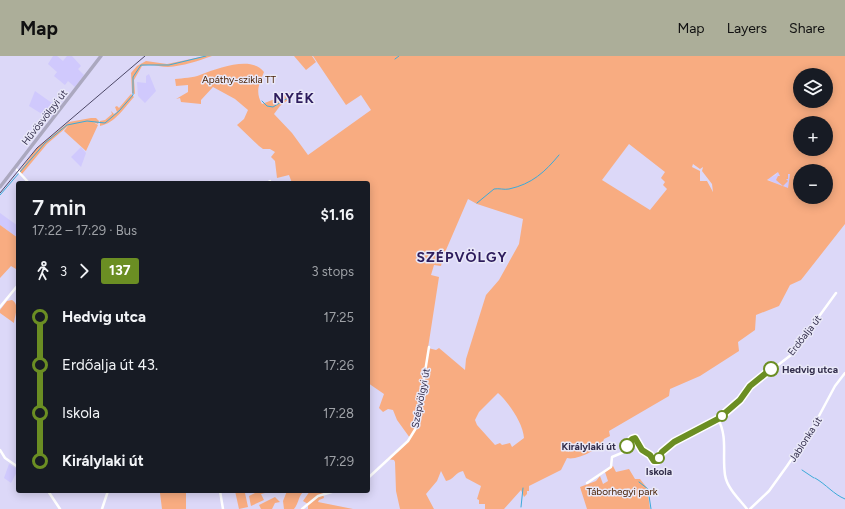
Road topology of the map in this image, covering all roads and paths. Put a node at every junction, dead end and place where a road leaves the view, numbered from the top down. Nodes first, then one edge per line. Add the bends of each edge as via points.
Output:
1 (101, 56) edge
2 (15, 168) junction
3 (27, 181) edge
4 (0, 187) edge
5 (16, 287) edge
6 (836, 294) dead end
7 (0, 307) edge
8 (429, 347) dead end
9 (845, 373) edge
10 (718, 419) junction
11 (0, 450) edge
12 (16, 466) edge
13 (370, 476) edge
14 (587, 483) dead end
15 (49, 493) edge
16 (107, 493) edge
17 (220, 493) edge
18 (328, 493) edge
19 (60, 509) edge
20 (102, 509) edge
21 (222, 509) edge
22 (302, 509) edge
23 (748, 509) edge

1 - 2 main road, Hűvösvölgyi út
2 - 3 street
2 - 4 main road, Hűvösvölgyi út
5 - 7 street
6 - 10 street, Erdőalja út via 791,355 752,385 740,400
8 - 13 street, Szépvölgyi út via 415,430 408,441
9 - 23 street, Jablonka út via 835,386 812,429 769,491
10 - 14 street, Erdőalja út via 674,442 662,452 657,461 643,452 634,438 624,452 612,457 611,467
10 - 23 street via 725,435 726,477 732,490
11 - 12 street via 5,458
15 - 19 street
16 - 20 street
17 - 21 street
18 - 22 street via 318,496

